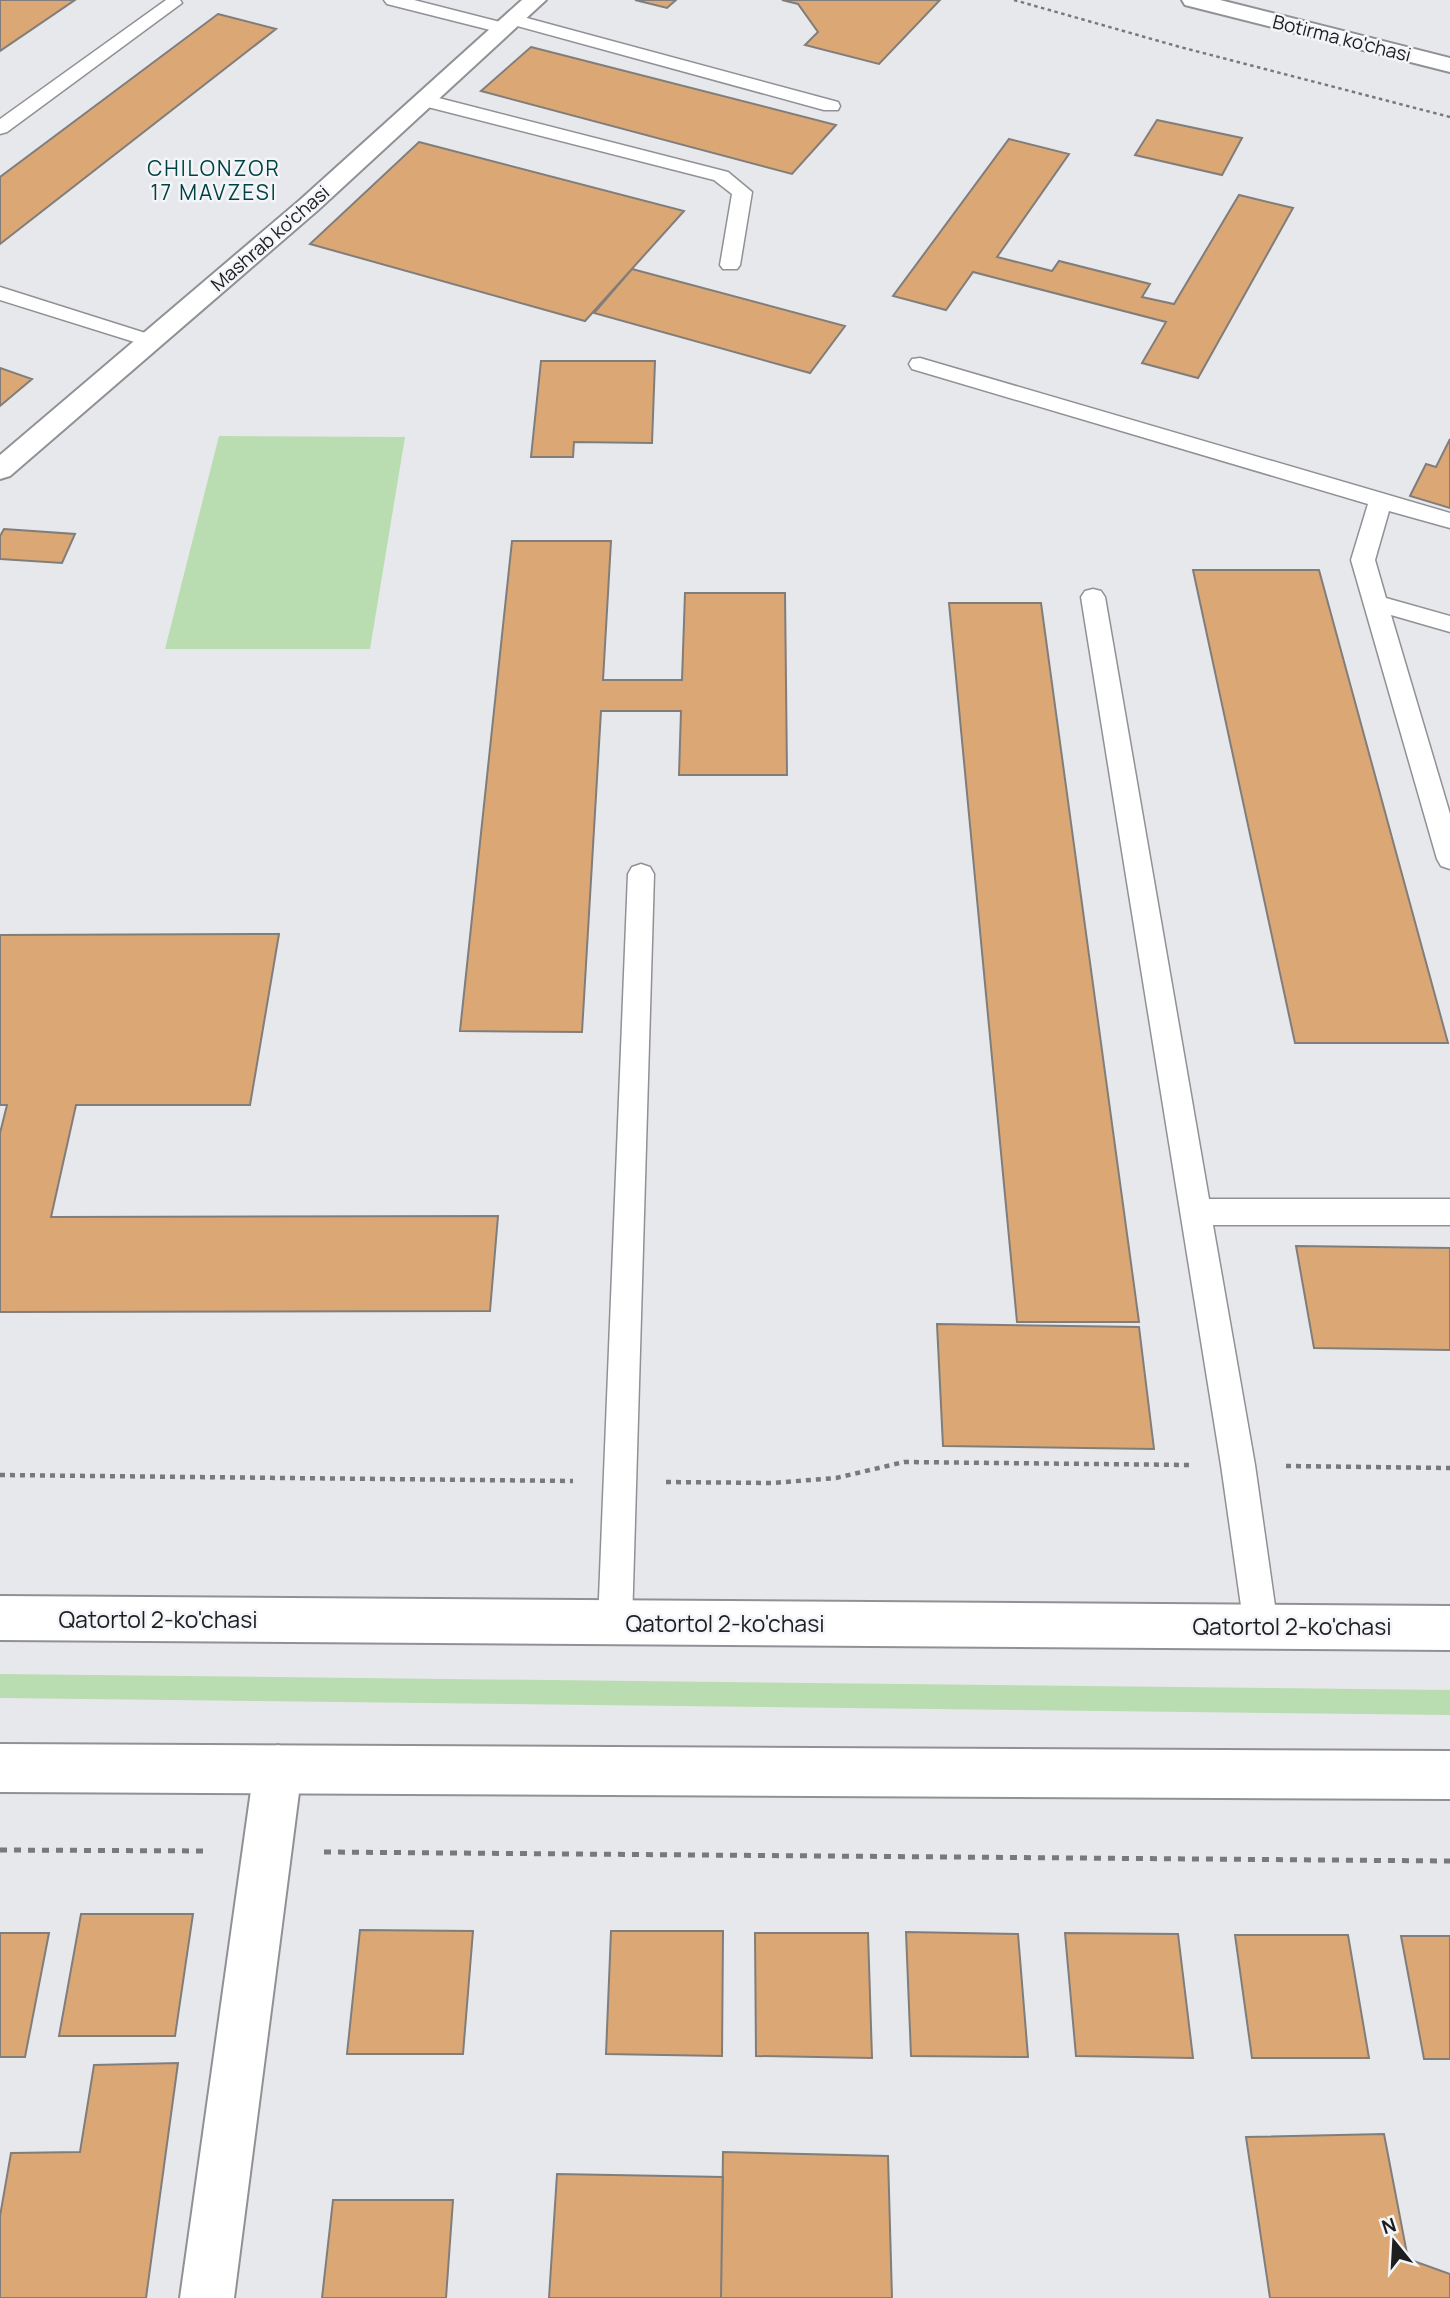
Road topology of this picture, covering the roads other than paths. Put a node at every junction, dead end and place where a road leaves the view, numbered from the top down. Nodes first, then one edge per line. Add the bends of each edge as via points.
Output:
1 (393, 0) edge
2 (535, 0) edge
3 (1193, 0) edge
4 (173, 3) dead end
5 (507, 23) junction
6 (1450, 65) edge
7 (423, 100) junction
8 (831, 106) dead end
9 (0, 128) edge
10 (730, 265) dead end
11 (3, 297) edge
12 (151, 341) junction
13 (920, 364) dead end
14 (0, 470) edge
15 (1381, 500) junction
16 (1450, 521) edge
17 (1093, 597) dead end
18 (1376, 603) junction
19 (1450, 624) edge
20 (1450, 859) edge
21 (641, 874) dead end
22 (1196, 1212) junction
23 (1450, 1212) edge
24 (0, 1618) edge
25 (615, 1623) junction
26 (1261, 1627) junction
27 (1450, 1628) edge
28 (0, 1768) edge
29 (278, 1769) junction
30 (1450, 1775) edge
31 (207, 2298) edge

1 - 5 lane
2 - 5 main road, Mashrab ko'chasi
3 - 6 main road, Botirma ko'chasi
4 - 9 lane
5 - 7 main road, Mashrab ko'chasi
5 - 8 lane
7 - 10 lane via 721,176 742,192
7 - 12 main road, Mashrab ko'chasi
11 - 12 lane
12 - 14 main road, Mashrab ko'chasi
13 - 15 lane
15 - 16 lane
15 - 18 lane via 1363,560
17 - 22 lane
18 - 19 lane
18 - 20 lane
21 - 25 lane
22 - 23 lane
22 - 26 lane
24 - 25 main road, Qatortol 2-ko'chasi
25 - 26 main road, Qatortol 2-ko'chasi
26 - 27 main road, Qatortol 2-ko'chasi
28 - 29 main road
29 - 30 main road
29 - 31 main road

